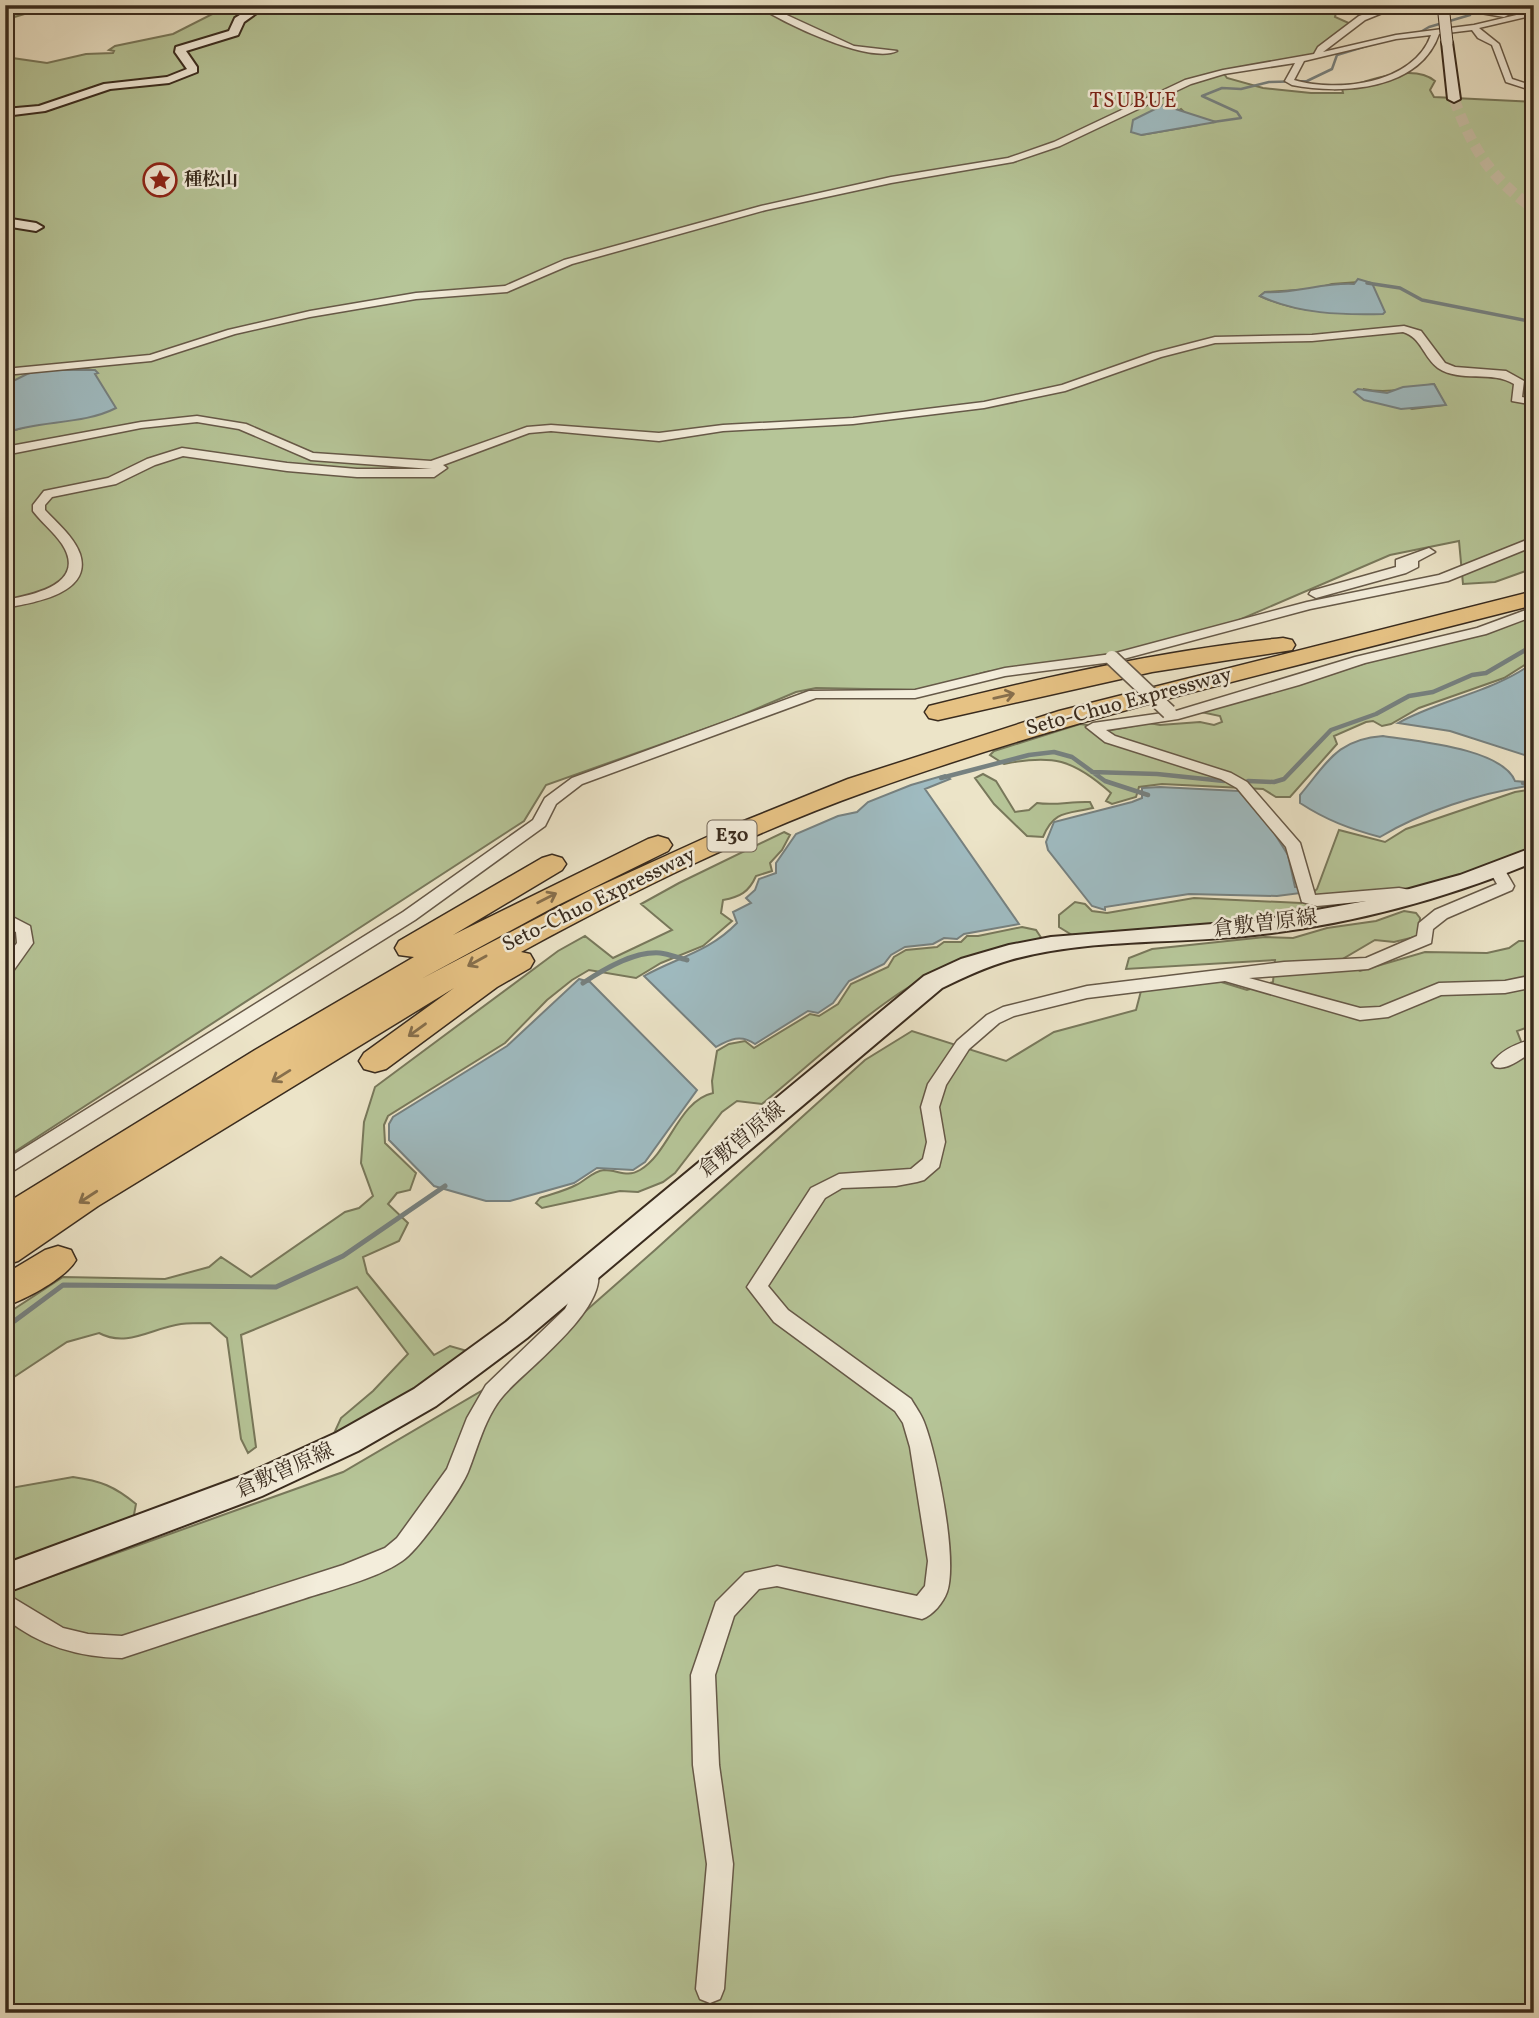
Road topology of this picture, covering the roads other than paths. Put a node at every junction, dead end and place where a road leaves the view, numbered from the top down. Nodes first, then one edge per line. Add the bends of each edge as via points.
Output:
1 (263, 5) edge
2 (759, 5) edge
3 (1399, 5) edge
4 (1464, 5) edge
5 (1443, 10) edge
6 (1534, 13) edge
7 (1513, 17) junction
8 (1534, 22) edge
9 (1474, 27) junction
10 (1436, 31) junction
11 (893, 51) dead end
12 (1317, 56) junction
13 (1300, 60) junction
14 (1534, 89) edge
15 (1454, 99) tunnel mouth
16 (5, 113) edge
17 (5, 222) edge
18 (36, 228) dead end
19 (5, 372) edge
20 (1534, 402) edge
21 (5, 452) edge
22 (432, 465) junction
23 (1534, 541) edge
24 (1429, 552) dead end
25 (1412, 561) junction
26 (1394, 564) dead end
27 (1534, 582) edge
28 (1534, 598) edge
29 (5, 604) edge
30 (1534, 611) edge
31 (1242, 626) junction
32 (1285, 645) junction
33 (1112, 658) junction
34 (938, 712) dead end
35 (1171, 714) junction
36 (793, 810) junction
37 (1534, 854) edge
38 (552, 864) dead end
39 (1497, 870) junction
40 (1417, 896) junction
41 (5, 918) edge
42 (5, 970) edge
43 (1221, 976) junction
44 (1534, 981) edge
45 (1534, 1045) edge
46 (375, 1060) dead end
47 (1502, 1063) dead end
48 (5, 1169) edge
49 (61, 1185) junction
50 (5, 1222) edge
51 (5, 1251) edge
52 (58, 1260) dead end
53 (588, 1269) junction
54 (5, 1292) edge
55 (5, 1579) edge
56 (5, 1604) edge
57 (710, 1989) dead end

1 - 16 street via 239,20 234,33 180,49 192,64 193,70 187,74 157,83 108,86 52,106
2 - 11 street via 852,48
3 - 12 street via 1362,18
4 - 7 street via 1477,12
5 - 15 street, bridge
6 - 7 street
7 - 8 street
7 - 9 street
9 - 10 street
9 - 14 street via 1495,44 1509,80
10 - 12 street
10 - 13 street via 1429,49 1415,65 1381,79 1340,87 1290,82
12 - 13 street
13 - 19 street via 1188,82 1051,147 1010,160 764,208 568,262 507,289 416,296 310,314 151,358
17 - 18 street
20 - 22 street via 1516,399 1520,383 1515,378 1441,365 1417,333 1404,329 1312,338 1215,340 1065,388 928,413 659,437 527,430
21 - 22 street via 141,425 197,419 242,426 311,456
22 - 29 street via 441,468 434,473 358,473 182,452 112,481 48,494 39,511 72,551 76,564 71,578 56,591
23 - 31 street via 1443,578 1307,606
24 - 25 street
25 - 26 street
25 - 31 street via 1401,570 1313,595
27 - 32 highway, Seto-Chuo Expressway / E30
28 - 36 highway, Seto-Chuo Expressway / E30 via 1068,717
30 - 35 street via 1476,633 1360,660
31 - 33 street
34 -> 32 highway via 1221,651
49 -> 32 highway, Seto-Chuo Expressway / E30 via 414,969 544,899 674,838 837,772 965,729
33 - 35 street, bridge
33 - 48 street via 996,674 915,694 814,694 578,781 550,801 539,823 409,916
35 - 40 street via 1093,727 1110,740 1242,785 1294,846 1308,898
36 -> 46 highway via 486,980
36 -> 51 highway, Seto-Chuo Expressway / E30 via 603,895 411,998
37 - 39 street, 倉敷曽原線
38 - 49 highway via 265,1040
39 - 40 street, 倉敷曽原線
39 - 43 street via 1506,886 1441,914 1425,927 1425,939 1368,963
40 - 53 street, 倉敷曽原線 via 1260,927 1023,949 955,970 933,982
41 - 42 street via 24,930 25,943
43 - 44 street via 1360,1014 1382,1013 1439,989
43 - 57 street via 1087,992 1035,1002 993,1019 962,1045 937,1084 930,1108 936,1142 932,1161 917,1175 839,1181 818,1193 757,1287 781,1316 902,1405 913,1420 940,1560 936,1590 922,1608 777,1576 753,1580 724,1610 703,1675 706,1765 720,1864
45 - 47 street
49 - 50 highway, Seto-Chuo Expressway / E30
52 - 54 highway
53 - 55 street, 倉敷曽原線 via 491,1350 394,1417 198,1509
53 - 56 street via 587,1285 573,1314 494,1391 456,1474 393,1555 122,1647 64,1642 29,1625

